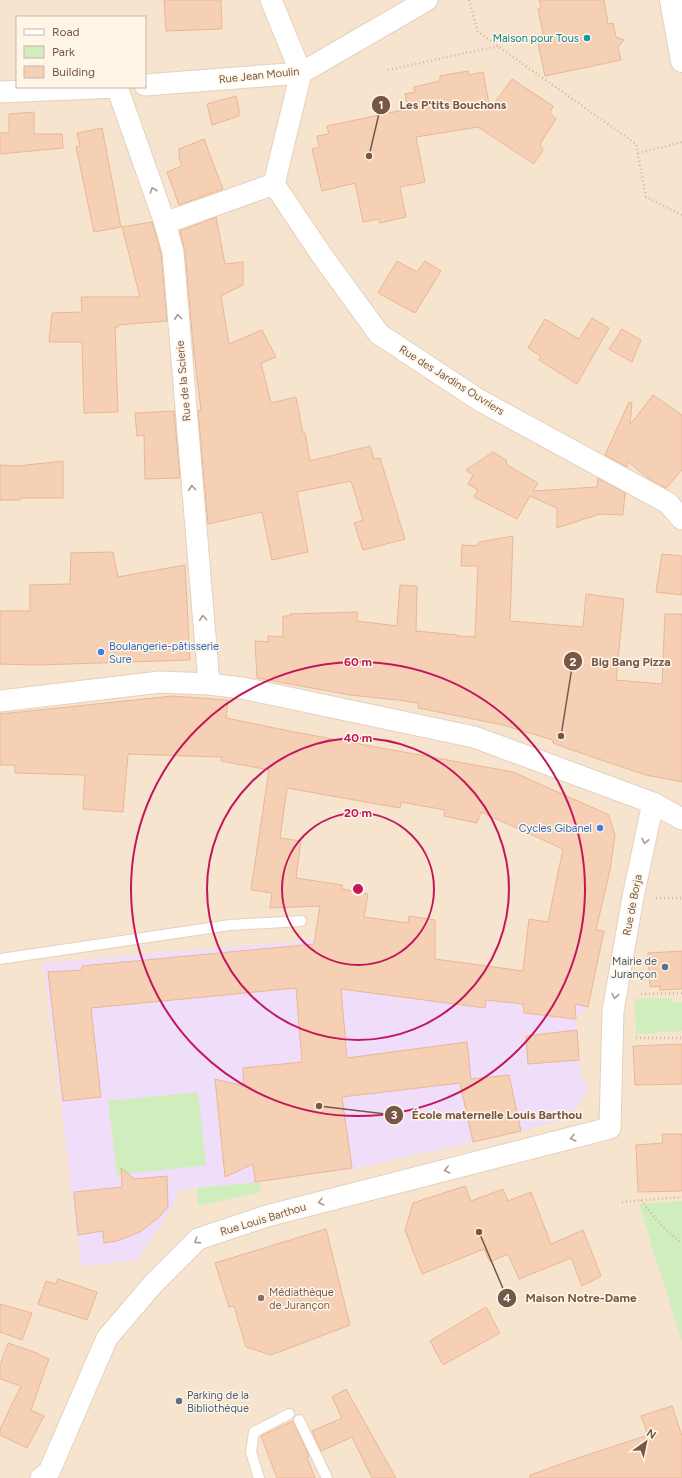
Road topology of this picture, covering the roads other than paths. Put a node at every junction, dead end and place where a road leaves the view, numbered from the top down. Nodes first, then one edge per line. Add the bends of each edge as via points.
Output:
1 (271, 0) edge
2 (427, 0) edge
3 (671, 0) edge
4 (682, 62) edge
5 (301, 73) junction
6 (146, 85) edge
7 (94, 88) edge
8 (117, 88) edge
9 (0, 92) edge
10 (274, 184) junction
11 (165, 224) junction
12 (682, 519) edge
13 (209, 684) junction
14 (0, 702) edge
15 (653, 803) junction
16 (682, 819) edge
17 (301, 921) dead end
18 (0, 959) edge
19 (610, 1128) joint
20 (289, 1414) dead end
21 (299, 1420) dead end
22 (41, 1478) edge
23 (259, 1478) edge
24 (327, 1478) edge

1 - 5 street
2 - 5 street, Rue Jean Moulin
3 - 4 street
5 - 6 street, Rue Jean Moulin
5 - 10 street
7 - 9 street
11 -> 8 street, Rue de la Scierie
10 - 11 street
10 - 12 street, Rue des Jardins Ouvriers via 379,334 479,400 668,503
13 -> 11 street, Rue de la Scierie via 173,252
13 - 14 street via 160,682
13 - 15 street via 242,688 474,737
15 - 16 street
15 -> 19 street, Rue de Borja via 613,1011
17 - 18 lane via 230,925
19 -> 22 street, Rue Louis Barthou via 267,1216 198,1239 154,1283 107,1338 49,1472
20 - 23 lane via 254,1432 251,1452
21 - 24 lane

